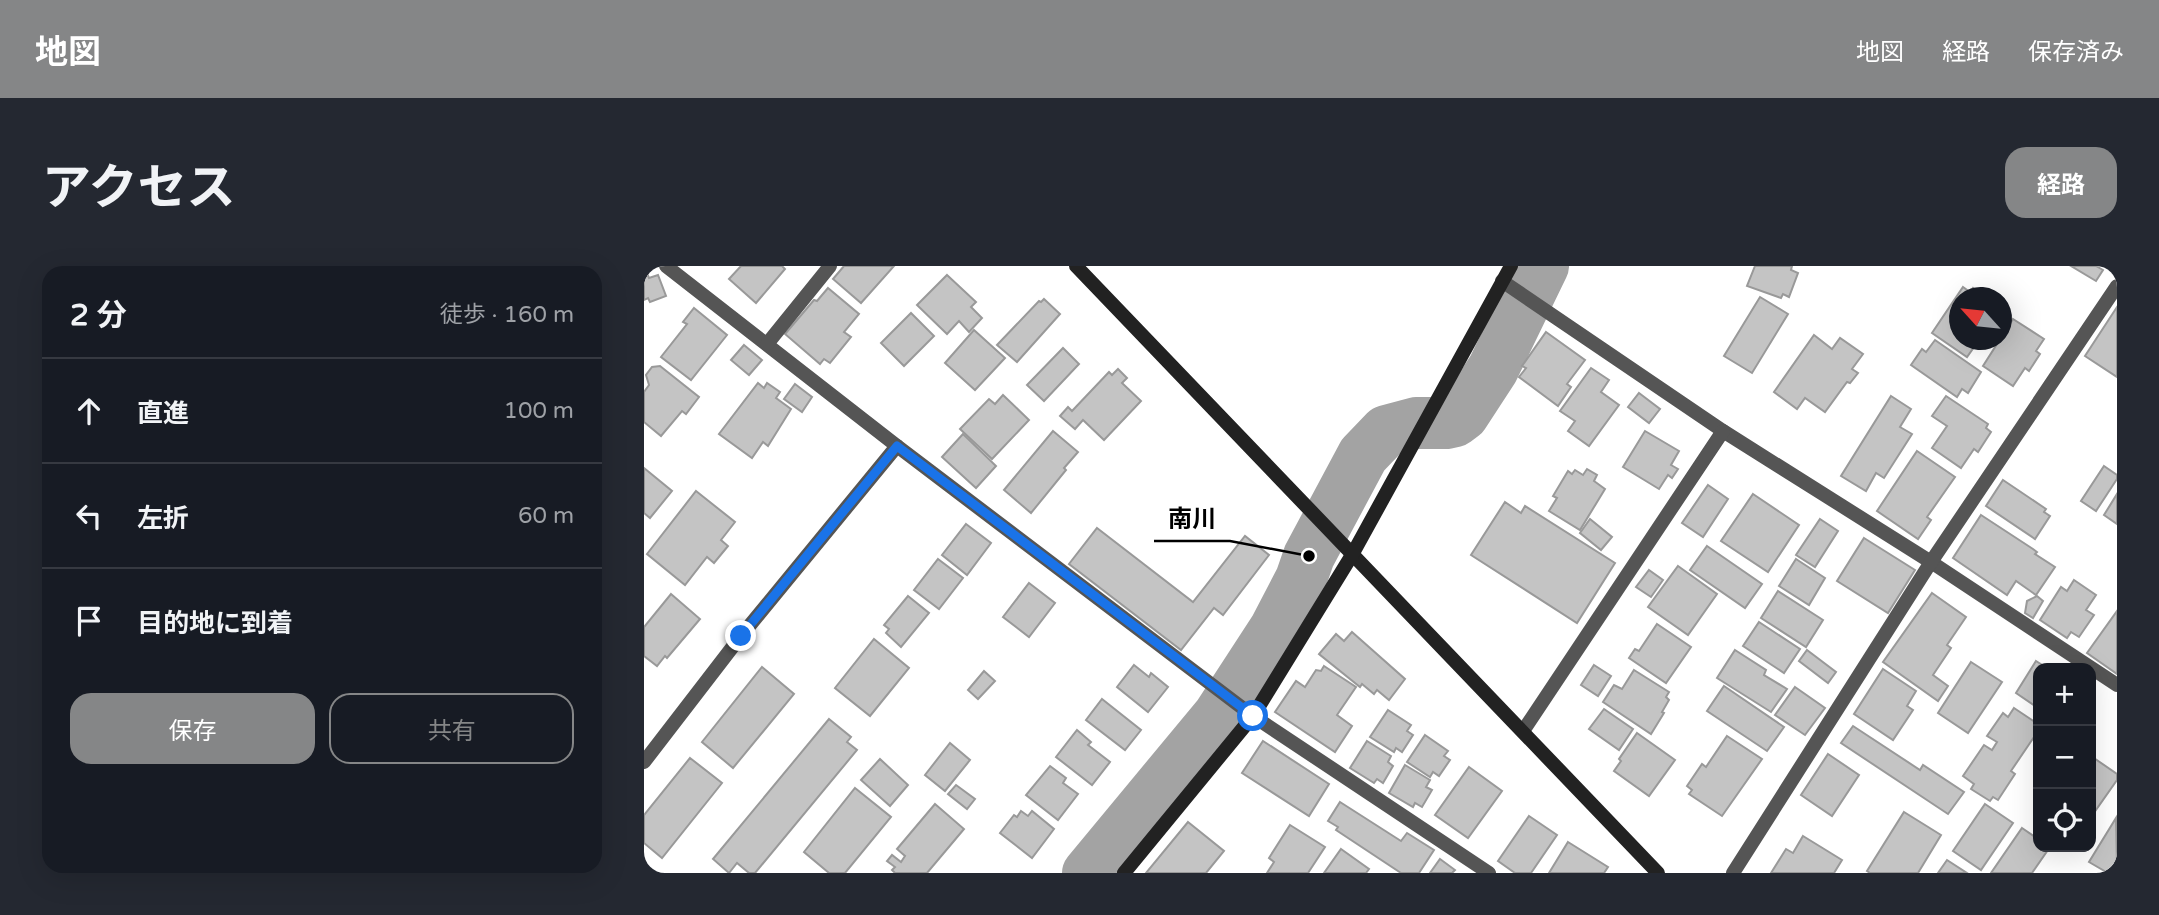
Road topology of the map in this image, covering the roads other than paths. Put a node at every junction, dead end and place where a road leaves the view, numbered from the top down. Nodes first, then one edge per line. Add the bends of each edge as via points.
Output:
1 (666, 266) edge
2 (830, 266) edge
3 (1076, 266) edge
4 (1511, 266) edge
5 (1502, 281) junction
6 (2117, 286) edge
7 (767, 344) junction
8 (1723, 431) junction
9 (897, 446) junction
10 (1352, 555) junction
11 (1931, 562) junction
12 (2117, 685) edge
13 (1253, 716) junction
14 (1523, 731) junction
15 (644, 762) edge
16 (1124, 873) edge
17 (1489, 873) edge
18 (1658, 873) edge
19 (1733, 873) edge

1 - 7 street
2 - 7 street
3 - 10 street
4 - 5 street
5 - 8 street
5 - 10 street
6 - 11 street
7 - 9 street
8 - 11 street
8 - 14 street
9 - 13 street
9 - 15 street
10 - 13 street
10 - 14 street
11 - 12 street
11 - 19 street
13 - 16 street
13 - 17 street
14 - 18 street

